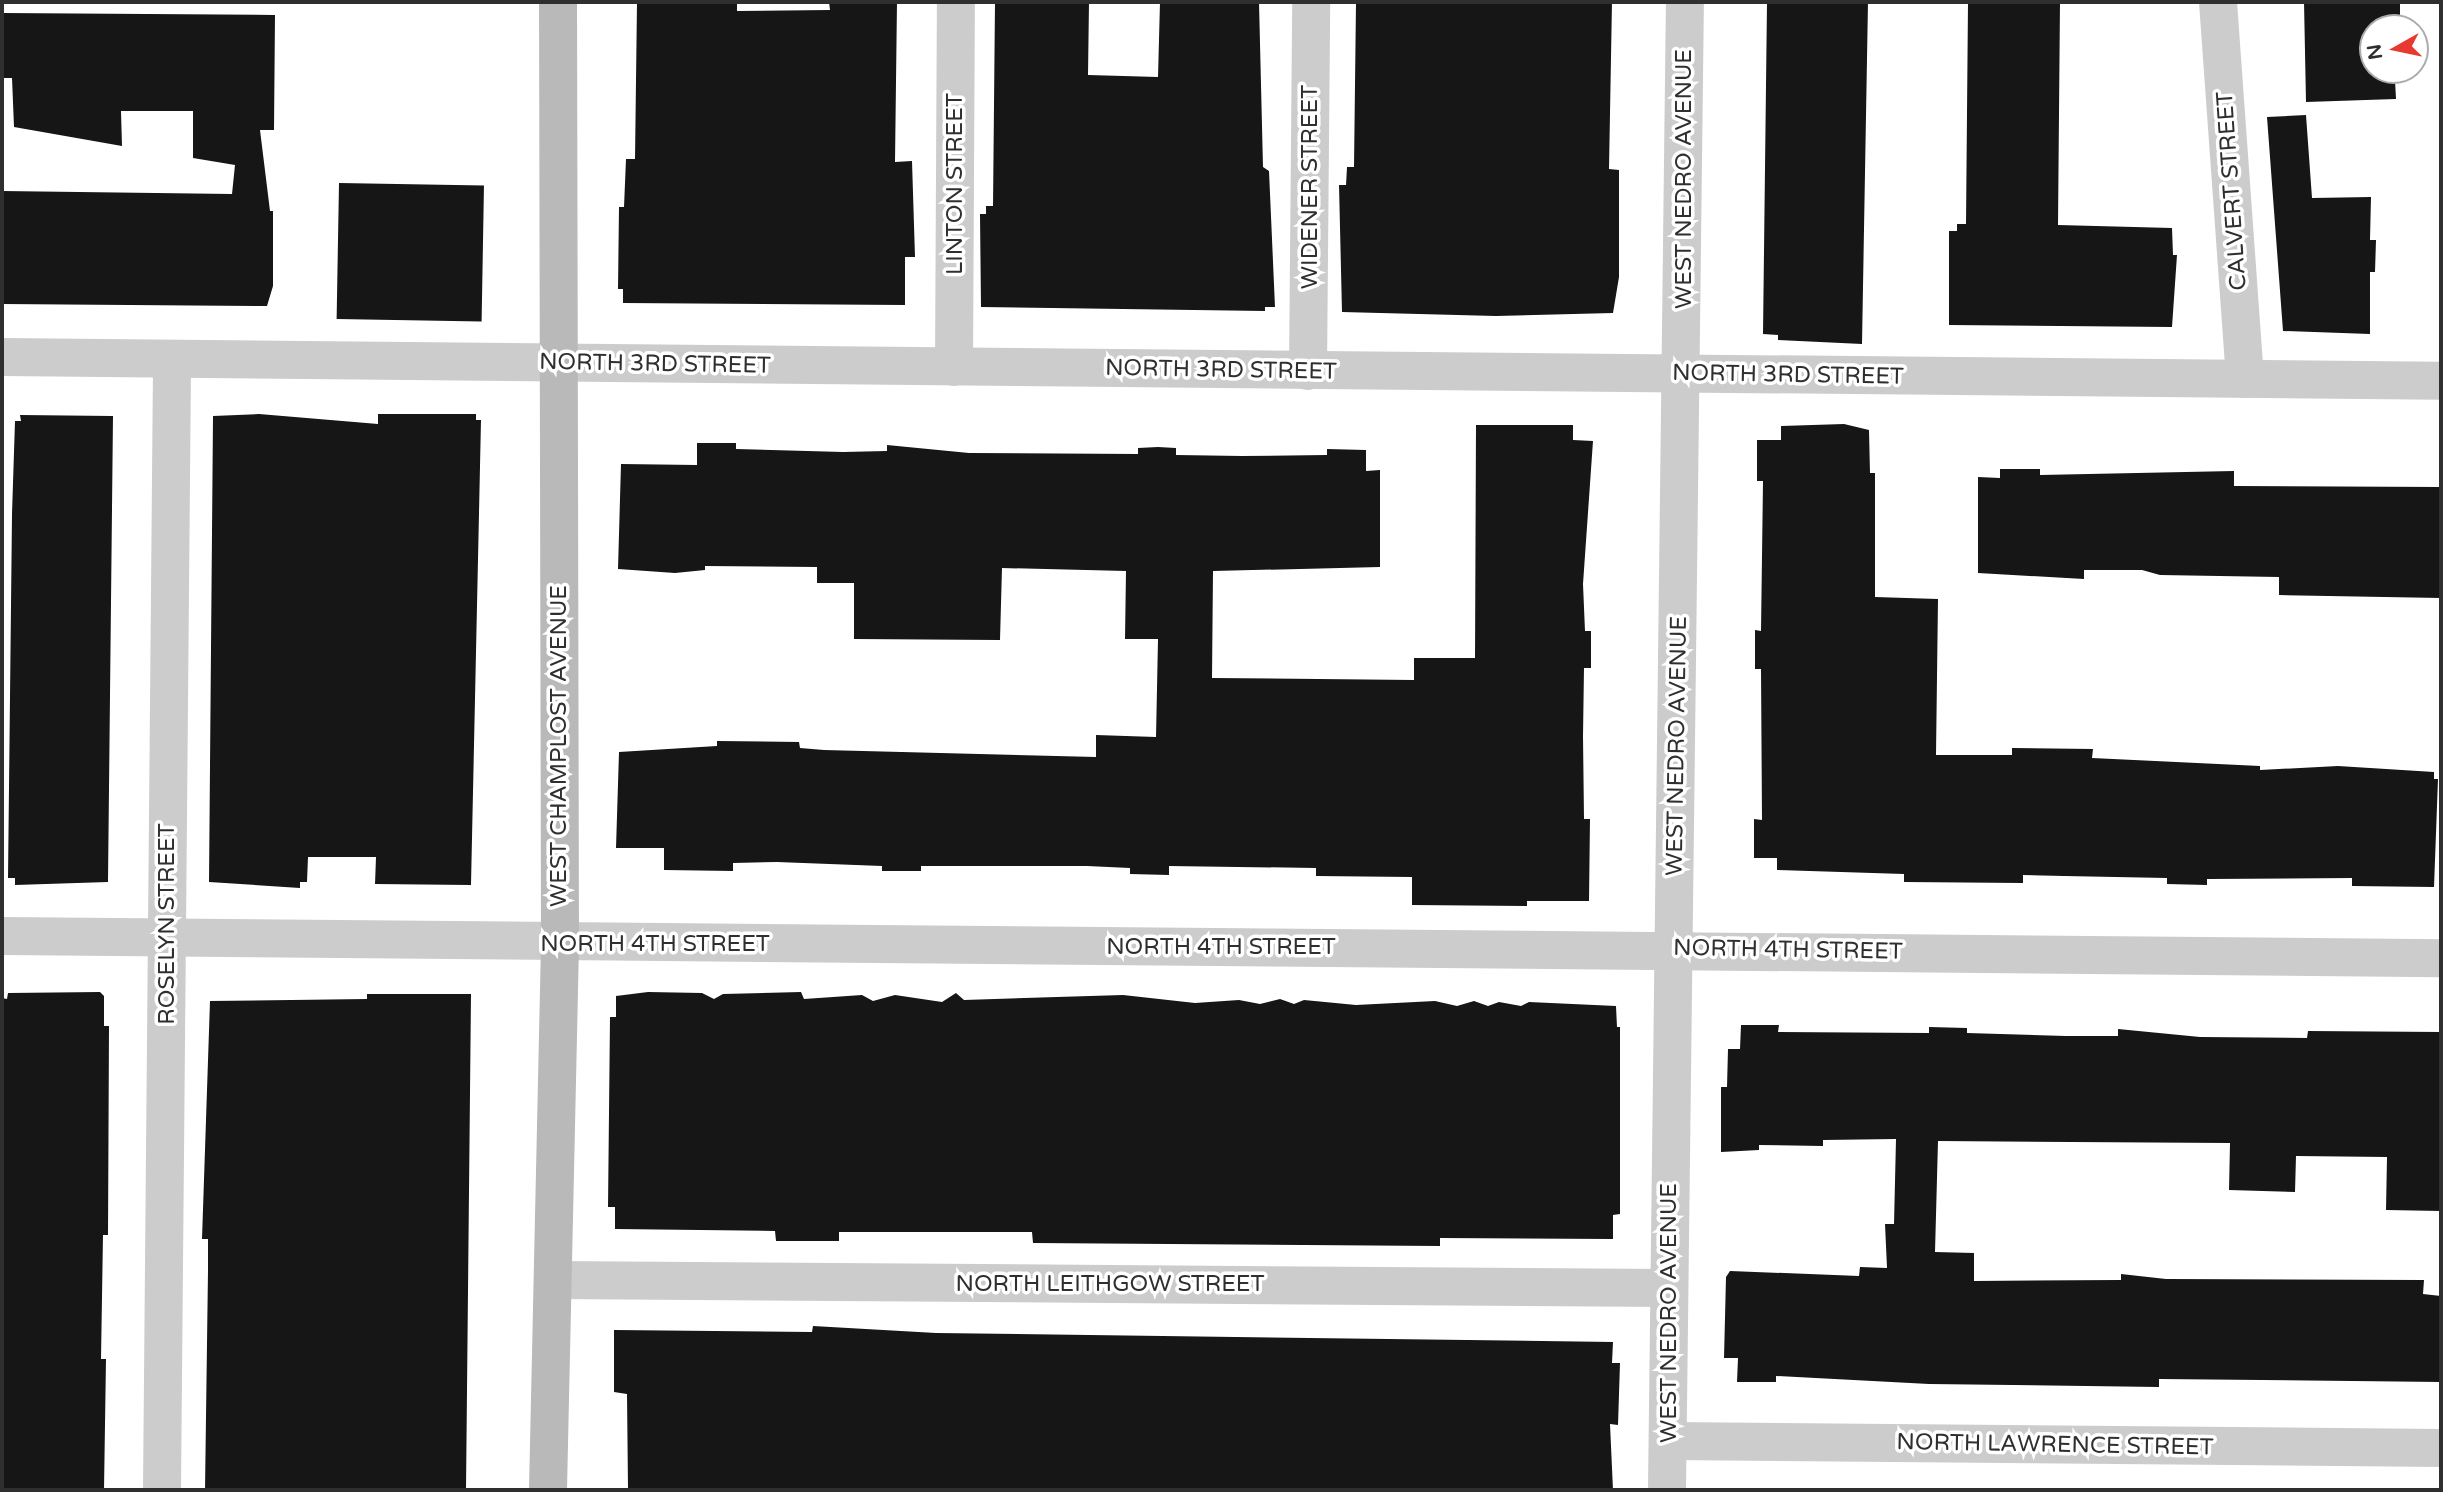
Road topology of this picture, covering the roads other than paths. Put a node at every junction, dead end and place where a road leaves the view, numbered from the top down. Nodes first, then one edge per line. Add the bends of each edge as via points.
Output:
1 (558, 2) edge
2 (956, 2) edge
3 (1311, 2) edge
4 (1685, 2) edge
5 (2218, 2) edge
6 (2, 357) edge
7 (172, 359) junction
8 (558, 363) junction
9 (954, 367) junction
10 (1308, 371) junction
11 (1682, 374) junction
12 (2245, 379) junction
13 (2441, 381) edge
14 (2, 936) edge
15 (167, 937) junction
16 (560, 944) junction
17 (1674, 949) junction
18 (2441, 958) edge
19 (553, 1280) junction
20 (1668, 1288) junction
21 (1669, 1441) junction
22 (2441, 1448) edge
23 (162, 1490) edge
24 (548, 1490) edge
25 (1667, 1490) edge

1 - 8 street, WEST CHAMPLOST AVENUE
2 - 9 street, LINTON STREET
3 - 10 street, WIDENER STREET
4 - 11 street, WEST NEDRO AVENUE
5 - 12 street, CALVERT STREET
6 - 7 street, NORTH 3RD STREET
7 - 8 street, NORTH 3RD STREET
7 - 15 street, ROSELYN STREET
8 - 9 street, NORTH 3RD STREET
8 - 16 street, WEST CHAMPLOST AVENUE
9 - 10 street, NORTH 3RD STREET
10 - 11 street, NORTH 3RD STREET
11 - 12 street, NORTH 3RD STREET
11 - 17 street, WEST NEDRO AVENUE
12 - 13 street, NORTH 3RD STREET
14 - 15 street, NORTH 4TH STREET
15 - 16 street, NORTH 4TH STREET
15 - 23 street, ROSELYN STREET
16 - 17 street, NORTH 4TH STREET
16 - 19 street, WEST CHAMPLOST AVENUE
17 - 18 street, NORTH 4TH STREET
17 - 20 street, WEST NEDRO AVENUE
19 - 20 street, NORTH LEITHGOW STREET
19 - 24 street, WEST CHAMPLOST AVENUE
20 - 21 street, WEST NEDRO AVENUE
21 - 22 street, NORTH LAWRENCE STREET
21 - 25 street, WEST NEDRO AVENUE

